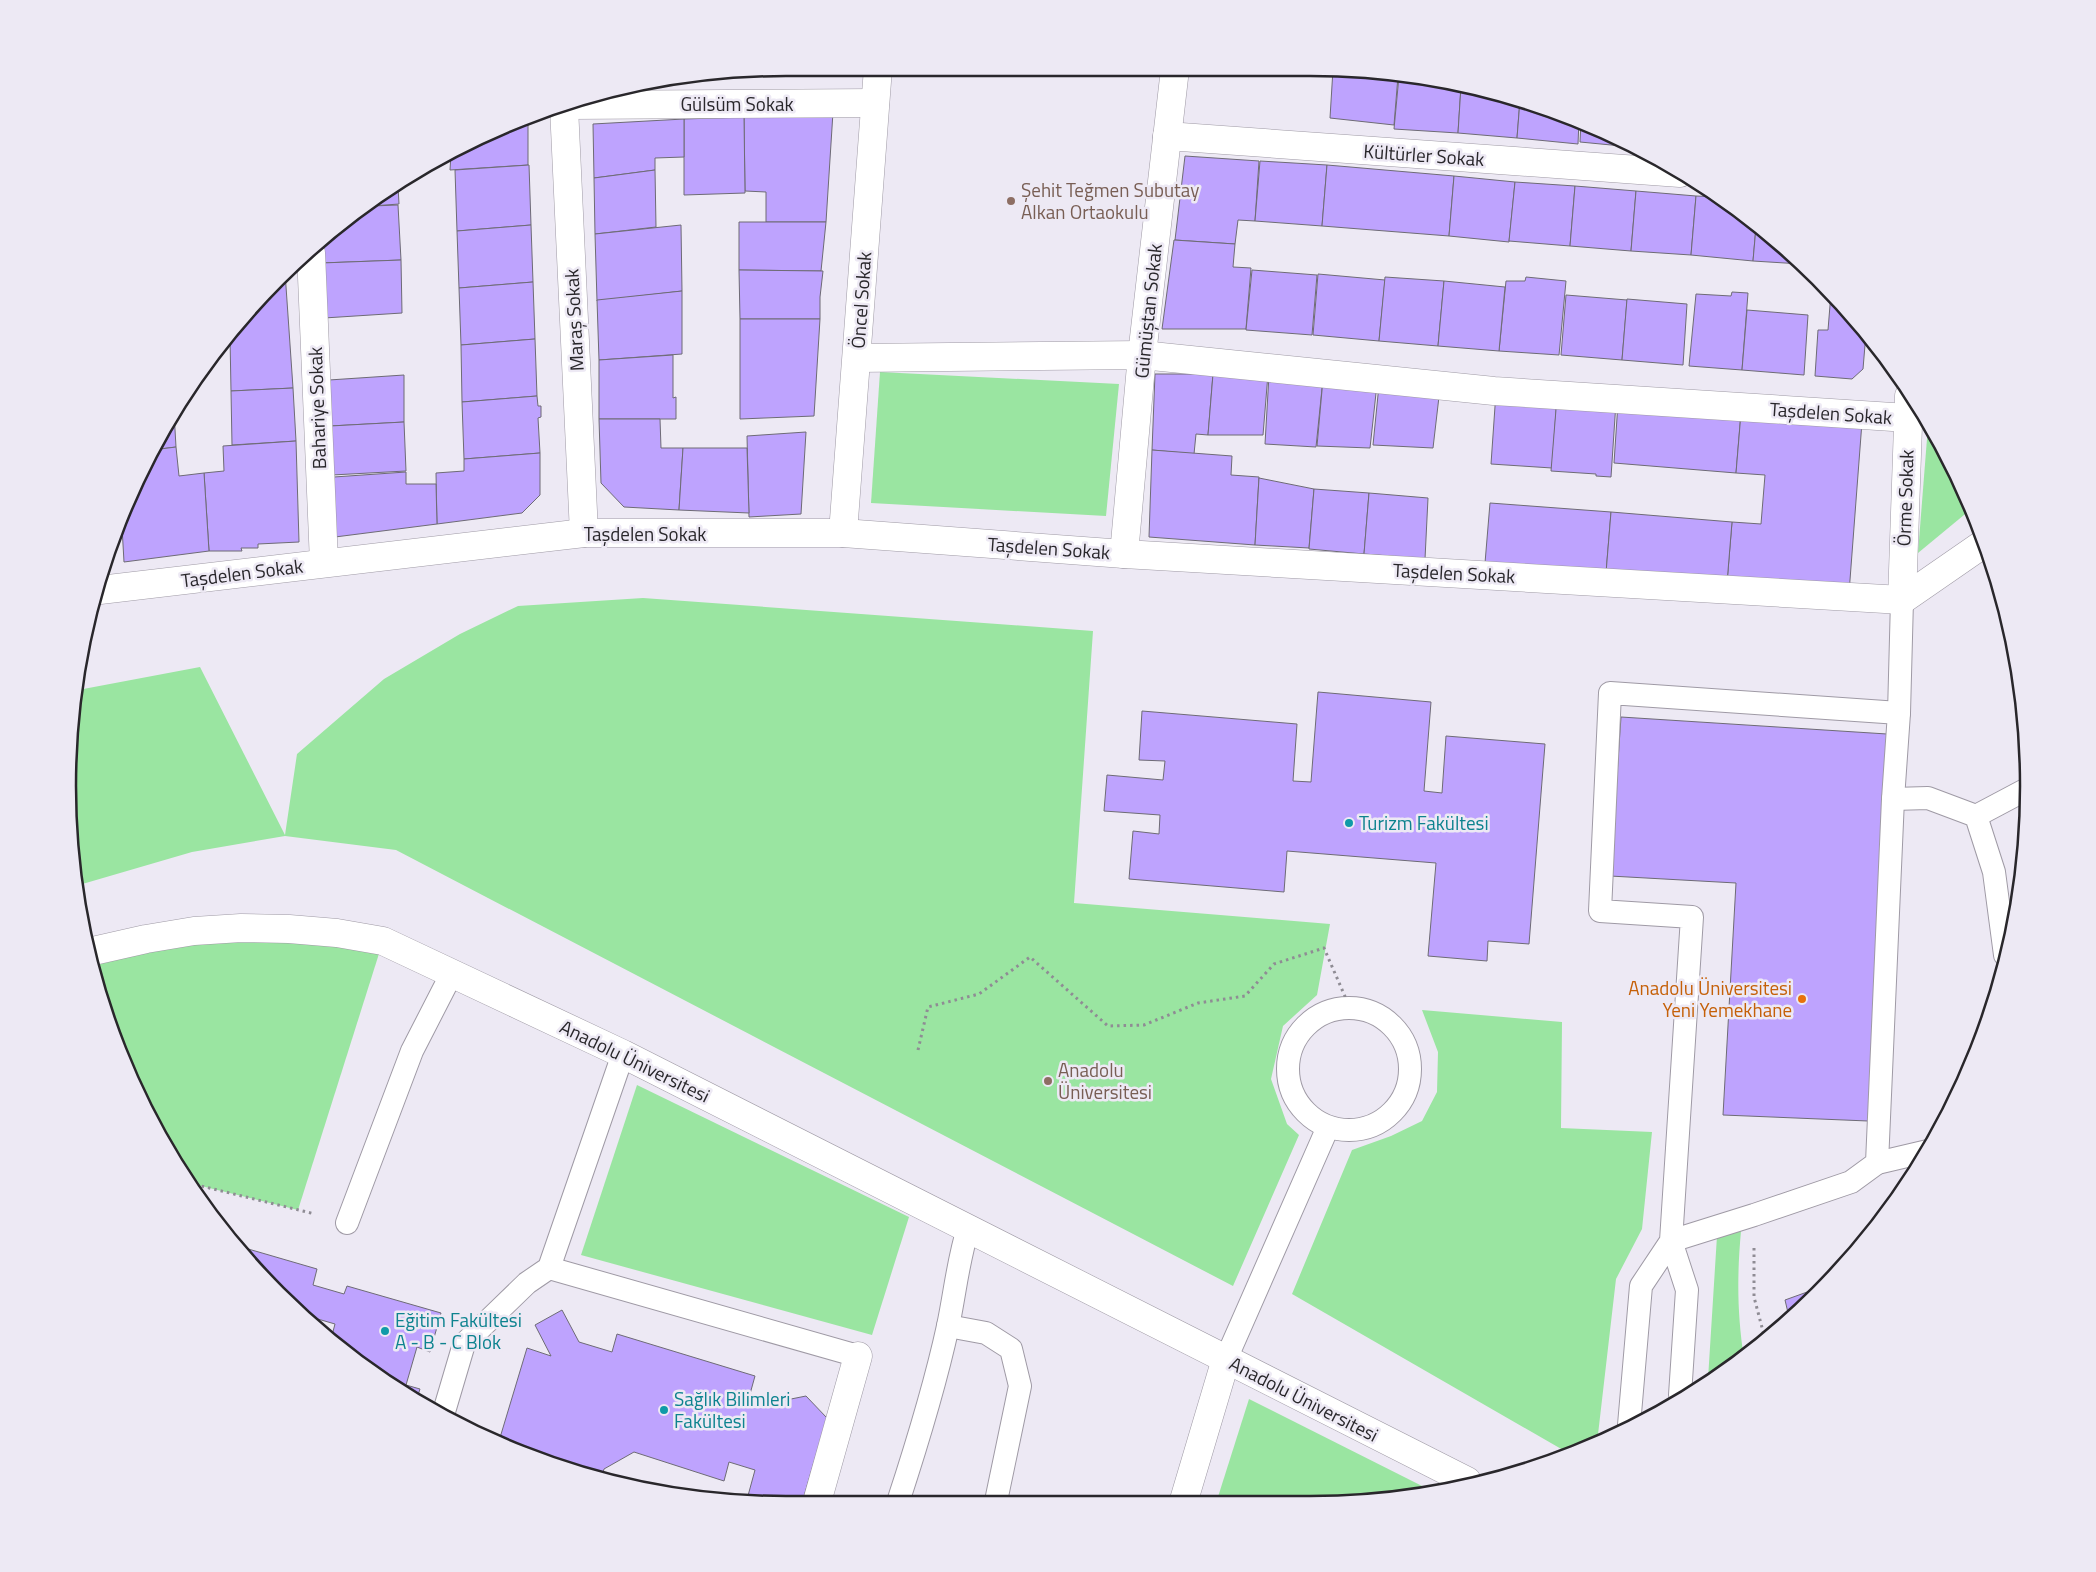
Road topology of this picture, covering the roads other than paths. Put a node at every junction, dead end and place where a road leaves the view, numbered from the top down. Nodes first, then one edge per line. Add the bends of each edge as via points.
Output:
1 (877, 76) edge
2 (1174, 76) edge
3 (875, 103) junction
4 (587, 105) edge
5 (564, 112) edge
6 (1167, 136) junction
7 (1667, 172) edge
8 (311, 258) edge
9 (1142, 355) junction
10 (857, 358) junction
11 (1909, 407) edge
12 (584, 533) junction
13 (843, 533) junction
14 (1978, 547) edge
15 (1124, 554) junction
16 (324, 564) junction
17 (105, 586) edge
18 (1902, 600) junction
19 (1900, 713) junction
20 (2020, 793) edge
21 (1894, 799) junction
22 (1976, 816) junction
23 (2003, 939) edge
24 (96, 950) edge
25 (452, 973) junction
26 (623, 1054) junction
27 (1328, 1126) junction
28 (1917, 1154) edge
29 (1877, 1163) junction
30 (347, 1223) road end
31 (968, 1228) junction
32 (1671, 1241) junction
33 (549, 1268) junction
34 (948, 1326) junction
35 (858, 1356) joint
36 (1226, 1359) junction
37 (1680, 1391) edge
38 (445, 1408) edge
39 (1628, 1421) edge
40 (1463, 1479) edge
41 (819, 1496) edge
42 (900, 1496) edge
43 (997, 1496) edge
44 (1185, 1496) edge

1 - 3 street, Öncel Sokak
2 - 6 street, Gümüştan Sokak
3 - 4 street, Gülsüm Sokak
3 - 10 street, Öncel Sokak
5 - 12 street, Maraş Sokak
6 - 7 street, Kültürler Sokak
6 - 9 street, Gümüştan Sokak
8 - 16 street, Bahariye Sokak
9 - 10 street, Taşdelen Sokak
9 - 11 street, Taşdelen Sokak via 1494,391
9 - 15 street, Gümüştan Sokak
10 - 13 street, Öncel Sokak
11 - 18 street, Örme Sokak
12 - 13 street, Taşdelen Sokak
12 - 16 street, Taşdelen Sokak
13 - 15 street, Taşdelen Sokak
14 - 18 street
15 - 18 street, Taşdelen Sokak
16 - 17 street, Taşdelen Sokak
18 - 19 lane
19 - 21 lane
19 - 32 lane via 1610,693 1600,911 1692,917
20 - 22 lane
21 - 22 lane via 1928,798
21 - 29 lane
22 - 23 lane via 1994,872
24 - 25 street, Anadolu Üniversitesi via 194,931 289,929 384,941
25 - 26 street, Anadolu Üniversitesi
25 - 30 lane via 412,1051
26 - 31 street, Anadolu Üniversitesi
26 - 33 lane
27 - 27 lane via 1349,1130 1370,1127 1389,1116 1402,1100 1409,1080 1410,1059 1402,1039 1389,1022 1371,1012 1350,1008 1329,1011 1311,1022 1297,1038 1289,1058 1289,1079 1296,1099 1310,1116
27 - 36 lane
28 - 29 lane
29 - 32 lane via 1851,1182
31 - 34 lane
31 - 36 street, Anadolu Üniversitesi
32 - 37 lane via 1687,1290
32 - 39 lane via 1641,1286
33 - 35 lane
33 - 38 lane via 527,1283 464,1344
34 - 42 lane via 926,1417
34 - 43 lane via 986,1333 1011,1349 1020,1386
35 - 41 street
36 - 40 street, Anadolu Üniversitesi
36 - 44 street

